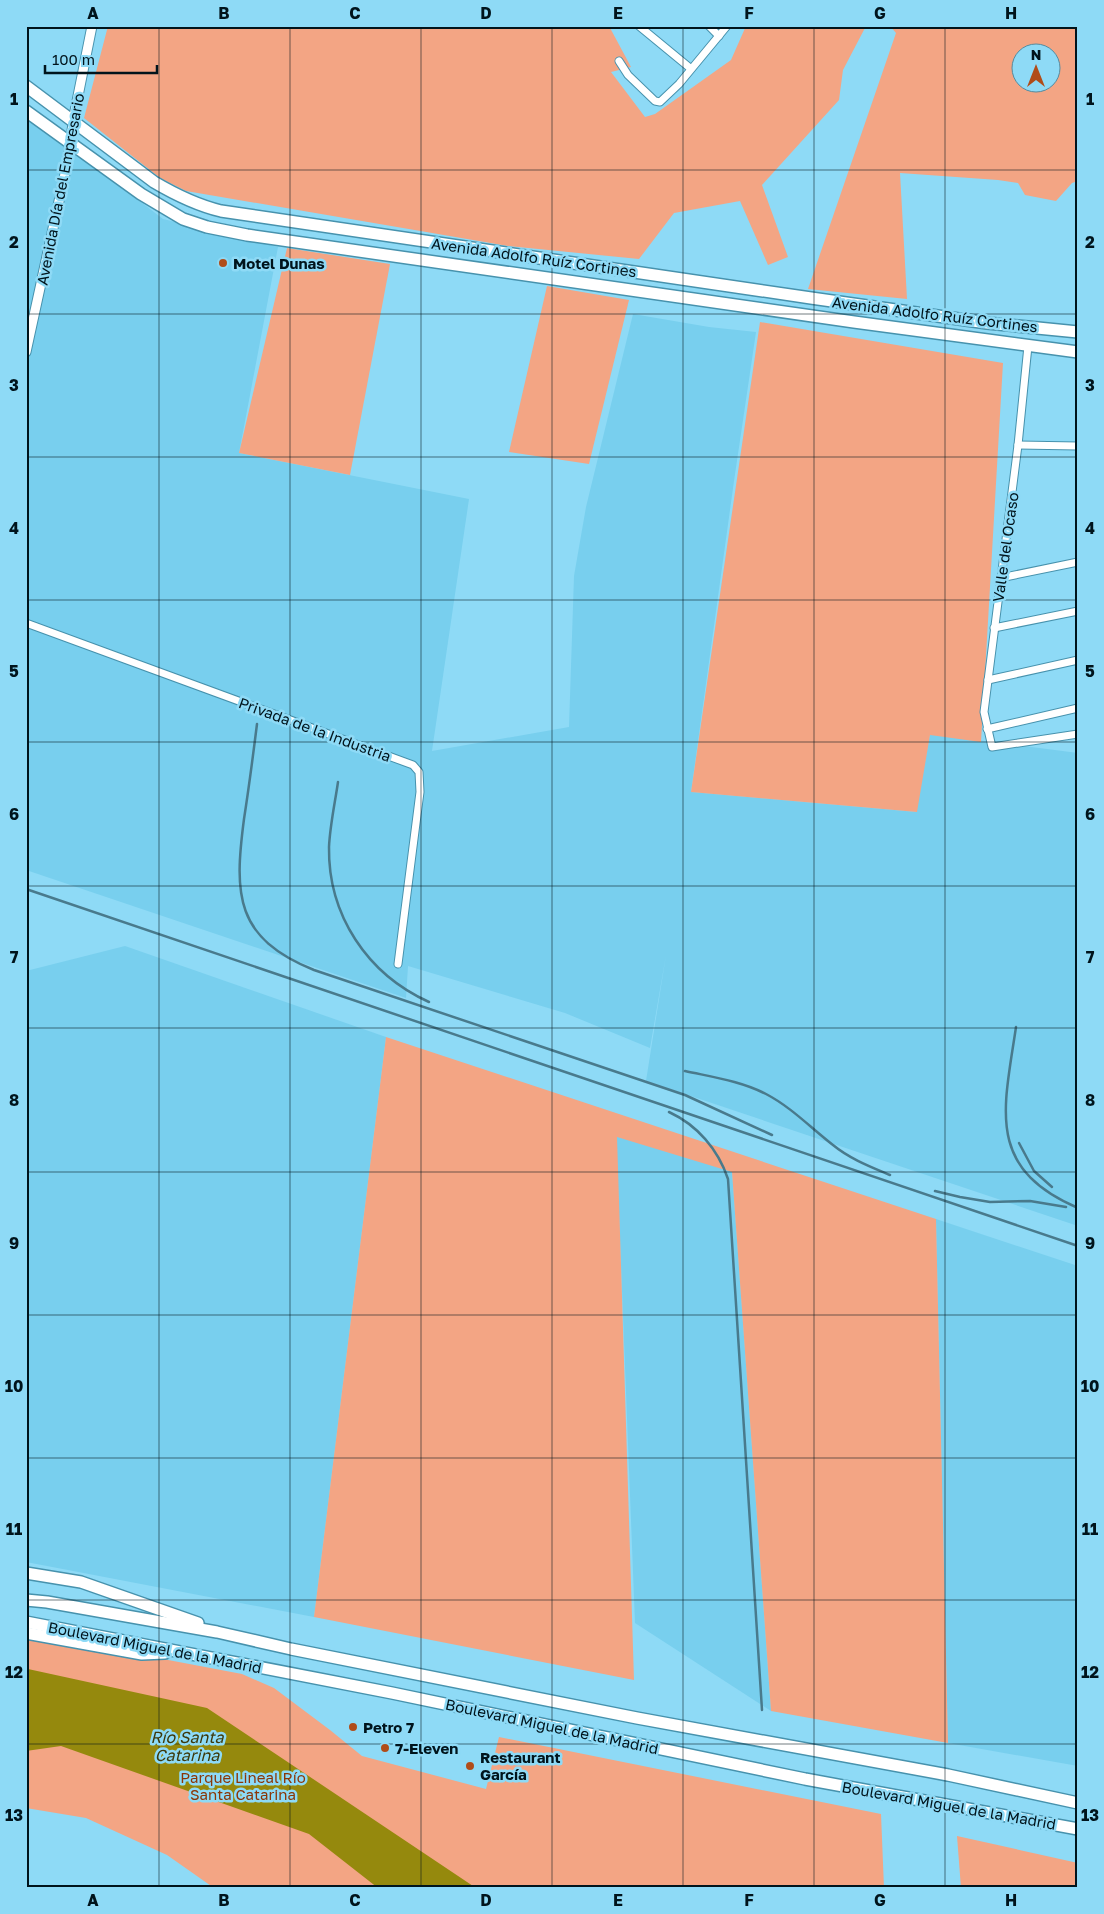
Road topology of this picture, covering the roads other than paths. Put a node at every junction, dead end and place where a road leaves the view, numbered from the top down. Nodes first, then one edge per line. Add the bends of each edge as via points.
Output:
1 (92, 26) edge
2 (639, 26) edge
3 (709, 26) edge
4 (727, 26) edge
5 (719, 36) junction
6 (619, 61) dead end
7 (690, 68) junction
8 (26, 86) edge
9 (26, 111) edge
10 (74, 120) junction
11 (71, 142) junction
12 (1078, 332) edge
13 (1028, 346) junction
14 (26, 352) edge
15 (1078, 352) edge
16 (1018, 444) junction
17 (1078, 446) edge
18 (1078, 562) edge
19 (1000, 578) junction
20 (1078, 610) edge
21 (26, 623) edge
22 (994, 628) junction
23 (1078, 660) edge
24 (988, 680) junction
25 (1078, 708) edge
26 (987, 729) junction
27 (1078, 734) edge
28 (398, 964) dead end
29 (26, 1573) edge
30 (26, 1600) edge
31 (26, 1622) edge
32 (217, 1632) junction
33 (26, 1633) edge
34 (171, 1651) junction
35 (1078, 1803) edge
36 (1078, 1829) edge

1 - 10 street, Avenida Día del Empresario
2 - 7 street
3 - 5 street
4 - 5 street
5 - 7 street
6 - 7 street via 628,76 658,102 663,101
8 - 10 main road, Avenida Adolfo Ruíz Cortines
9 - 11 main road, Avenida Adolfo Ruíz Cortines
10 - 11 street, Avenida Día del Empresario
10 - 12 main road, Avenida Adolfo Ruíz Cortines via 174,195 221,211 987,323
11 - 13 main road, Avenida Adolfo Ruíz Cortines via 141,194 183,220 221,230
11 - 14 street, Avenida Día del Empresario
13 - 15 main road, Avenida Adolfo Ruíz Cortines
13 - 16 street, Valle del Ocaso
16 - 17 street
16 - 19 street, Valle del Ocaso
18 - 19 street
19 - 22 street, Valle del Ocaso
20 - 22 street
21 - 28 street, Privada de la Industria via 413,765 419,772 420,792
22 - 24 street, Valle del Ocaso
23 - 24 street
24 - 26 street, Valle del Ocaso via 984,712
25 - 26 street
26 - 27 street, Valle del Ocaso via 992,747
29 - 32 main road via 81,1582
30 - 32 main road, Boulevard Miguel de la Madrid
31 - 34 main road, Boulevard Miguel de la Madrid
32 - 35 main road, Boulevard Miguel de la Madrid
33 - 34 main road via 142,1654
34 - 36 main road, Boulevard Miguel de la Madrid via 402,1695 805,1779

